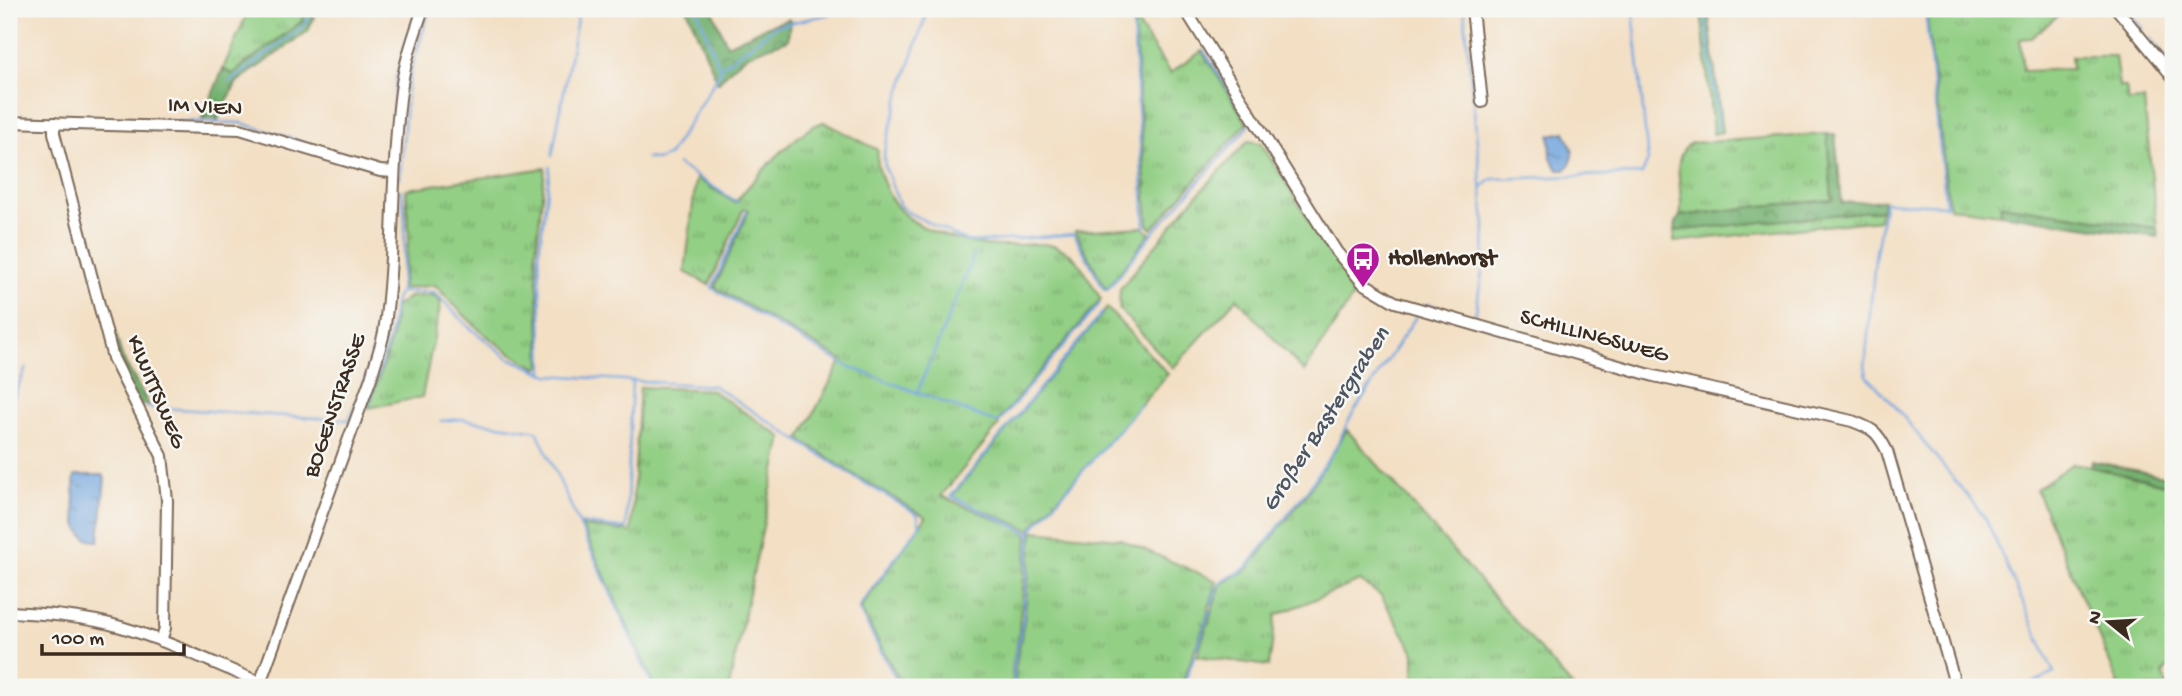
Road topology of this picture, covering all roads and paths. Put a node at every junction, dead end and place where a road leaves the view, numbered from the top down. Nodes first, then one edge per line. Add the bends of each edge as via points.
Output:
1 (423, 9) edge
2 (1185, 9) edge
3 (1472, 9) edge
4 (2118, 9) edge
5 (2173, 77) edge
6 (1482, 102) dead end
7 (9, 122) edge
8 (54, 123) junction
9 (393, 172) junction
10 (9, 612) edge
11 (161, 640) junction
12 (266, 685) edge
13 (1956, 687) edge

1 - 9 street, BOGENSTRASSE via 406,61
2 - 13 street, SCHILLINGSWEG via 1336,251 1377,293 1436,315 1654,376 1852,421 1880,435
3 - 6 street
4 - 5 street
7 - 8 street, IM VIEN
8 - 9 street, IM VIEN via 240,129
8 - 11 street, KIWITTSWEG via 113,358 162,456 167,500
9 - 12 street, BOGENSTRASSE via 383,334
10 - 11 street via 86,618
11 - 12 street

